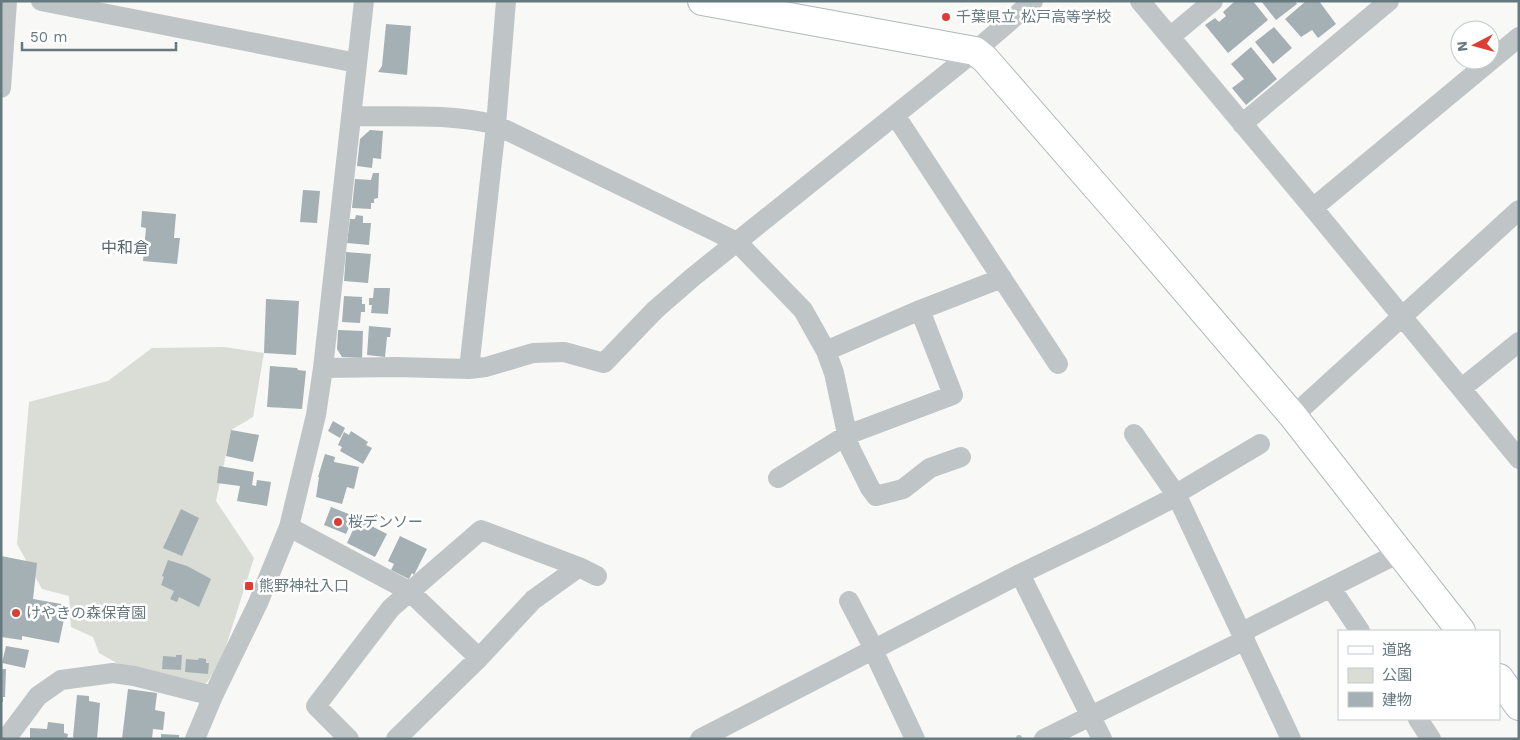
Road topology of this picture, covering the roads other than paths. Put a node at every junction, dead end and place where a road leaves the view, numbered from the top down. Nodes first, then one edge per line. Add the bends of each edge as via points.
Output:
1 (7, 1) edge
2 (42, 1) edge
3 (364, 1) edge
4 (506, 1) edge
5 (702, 1) edge
6 (1033, 1) edge
7 (1140, 1) edge
8 (1213, 1) edge
9 (1389, 1) edge
10 (1170, 37) junction
11 (1519, 37) edge
12 (975, 51) junction
13 (357, 63) junction
14 (1, 88) edge
15 (895, 115) junction
16 (351, 116) junction
17 (1242, 124) junction
18 (496, 125) junction
19 (1313, 208) junction
20 (1519, 210) edge
21 (737, 242) junction
22 (1002, 278) junction
23 (920, 310) junction
24 (1401, 317) junction
25 (1519, 342) edge
26 (826, 351) junction
27 (1058, 364) dead end
28 (323, 368) junction
29 (469, 369) junction
30 (1462, 388) junction
31 (1293, 416) junction
32 (1134, 434) dead end
33 (847, 435) junction
34 (1260, 444) dead end
35 (961, 457) dead end
36 (1518, 457) edge
37 (778, 478) dead end
38 (1176, 495) junction
39 (288, 527) junction
40 (1399, 553) junction
41 (579, 567) junction
42 (1020, 574) junction
43 (597, 576) dead end
44 (1331, 588) junction
45 (409, 590) junction
46 (849, 601) dead end
47 (1359, 630) edge
48 (1460, 630) edge
49 (1244, 636) junction
50 (873, 649) junction
51 (479, 658) junction
52 (1500, 679) edge
53 (213, 696) junction
54 (1519, 706) edge
55 (1090, 716) junction
56 (1419, 720) edge
57 (6, 739) edge
58 (195, 739) edge
59 (349, 739) edge
60 (396, 739) edge
61 (700, 739) edge
62 (915, 739) edge
63 (1044, 739) edge
64 (1102, 739) edge
65 (1291, 739) edge
66 (1431, 739) edge

1 - 14 street
2 - 13 street
3 - 13 street
4 - 18 street
5 - 12 street
6 - 12 street
7 - 10 street
8 - 10 street
9 - 17 street
10 - 17 street
11 - 19 street
12 - 15 street
12 - 31 street via 1134,229
13 - 16 street
15 - 21 street
15 - 22 street
16 - 18 street via 479,120
16 - 28 street
17 - 19 street
18 - 21 street
18 - 29 street
19 - 24 street
20 - 24 street
21 - 26 street via 803,310
21 - 29 street via 655,310 604,363 564,352 533,353
22 - 23 street
22 - 27 street
23 - 26 street
23 - 33 street via 953,395
24 - 30 street
24 - 31 street
25 - 30 street
26 - 33 street
28 - 29 street
28 - 39 street via 316,415
30 - 36 street
31 - 40 street
32 - 38 street
33 - 35 street via 850,448 876,496 903,489 930,468
33 - 37 street
34 - 38 street
38 - 42 street via 1101,536
38 - 49 street
39 - 45 street
39 - 53 street via 258,603
40 - 44 street
40 - 48 street
41 - 43 street
41 - 45 street via 481,530
41 - 51 street via 532,600
42 - 50 street
42 - 55 street
44 - 47 street
44 - 49 street
45 - 51 street
45 - 59 street via 391,608 316,706
46 - 50 street
49 - 55 street
49 - 65 street
50 - 61 street
50 - 62 street
51 - 60 street
52 - 54 street
53 - 57 street via 134,676 113,674 61,680 38,696
53 - 58 street
55 - 63 street
55 - 64 street
56 - 66 street

